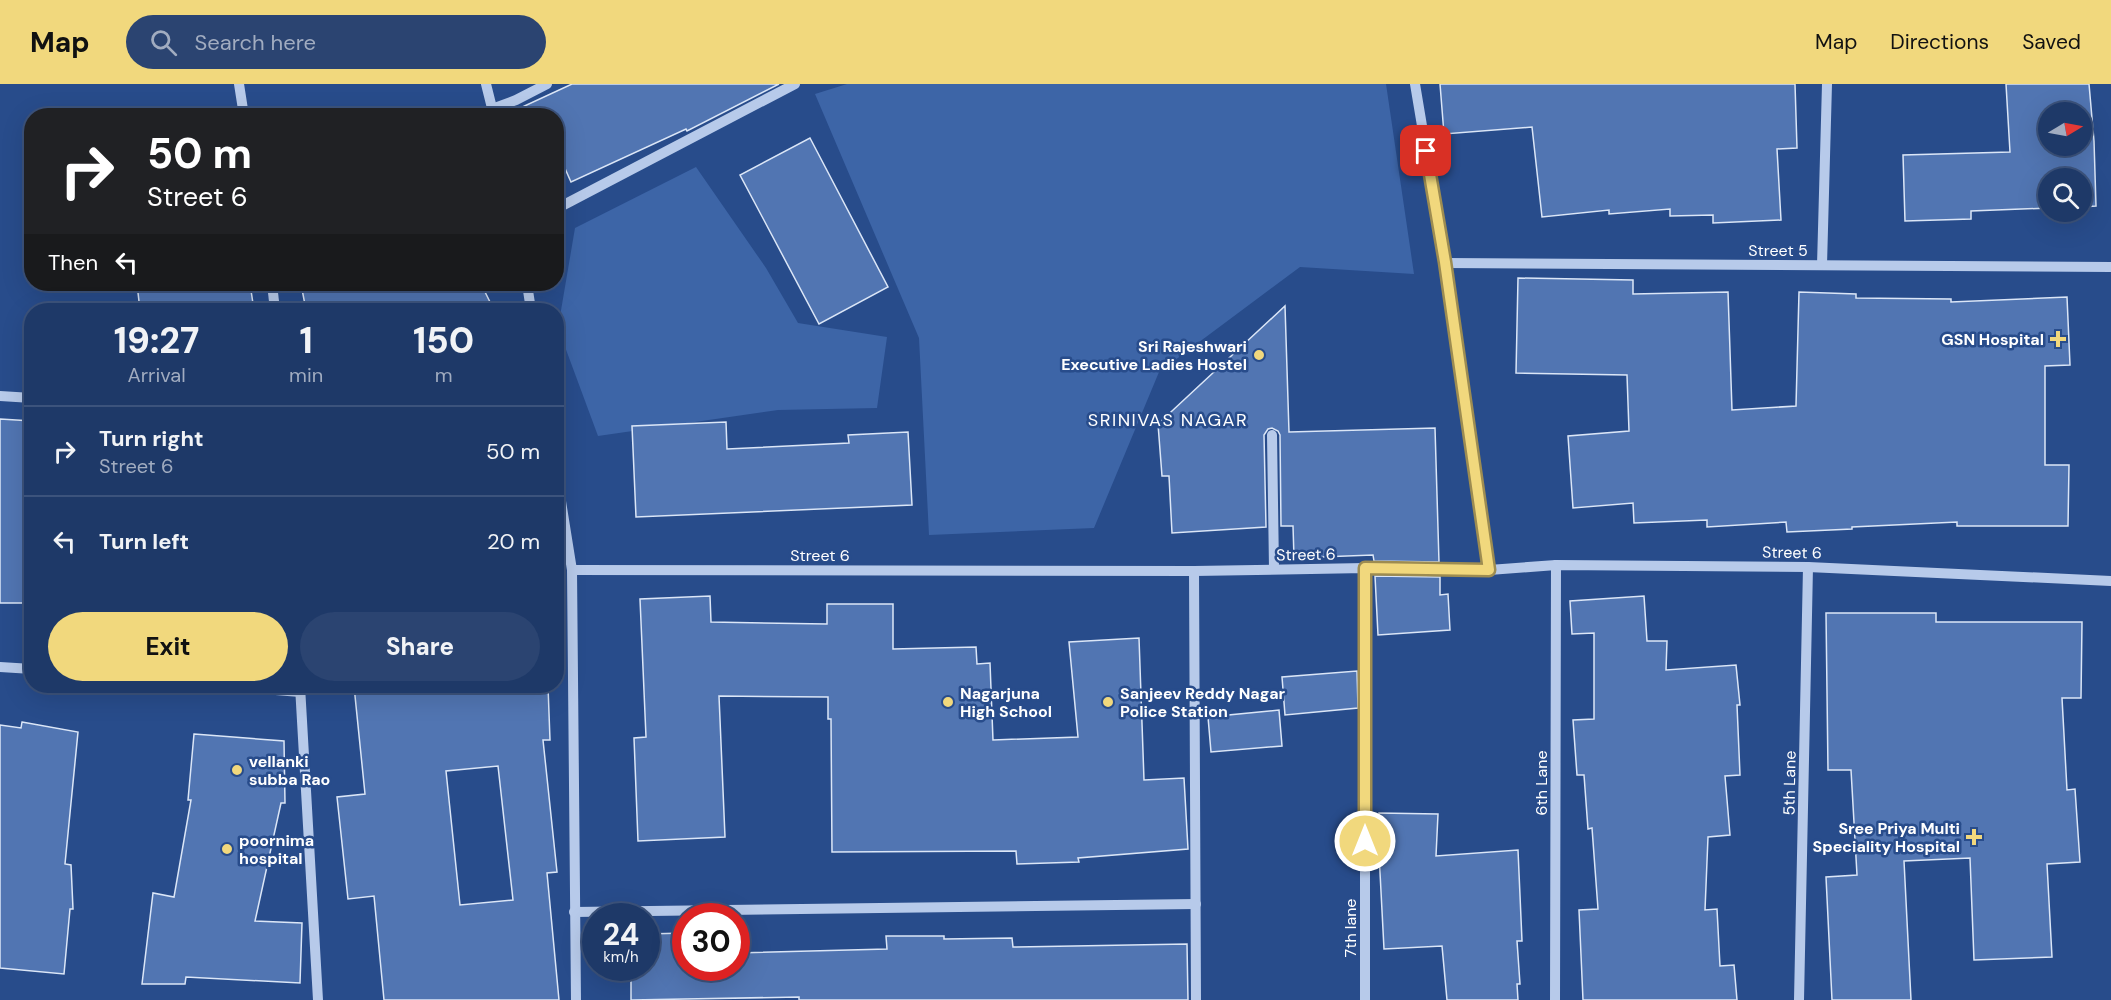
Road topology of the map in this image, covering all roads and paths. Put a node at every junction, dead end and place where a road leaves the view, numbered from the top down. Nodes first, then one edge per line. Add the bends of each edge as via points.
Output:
1 (239, 84) edge
2 (486, 84) edge
3 (547, 84) edge
4 (795, 84) edge
5 (1415, 84) edge
6 (1827, 84) edge
7 (243, 108) edge
8 (492, 108) edge
9 (501, 108) edge
10 (564, 205) edge
11 (1445, 262) junction
12 (1822, 265) junction
13 (2111, 267) edge
14 (0, 396) edge
15 (24, 398) edge
16 (1272, 435) dead end
17 (564, 517) edge
18 (1556, 565) junction
19 (1808, 567) junction
20 (1365, 568) junction
21 (1274, 569) junction
22 (573, 570) junction
23 (1489, 570) junction
24 (1194, 571) junction
25 (2111, 580) edge
26 (0, 667) edge
27 (24, 668) edge
28 (300, 693) edge
29 (1196, 904) junction
30 (574, 912) junction
31 (318, 1000) edge
32 (576, 1000) edge
33 (1196, 1000) edge
34 (1365, 1000) edge
35 (1555, 1000) edge
36 (1799, 1000) edge

1 - 7 street
2 - 8 street
3 - 9 street
4 - 10 street
5 - 11 street
6 - 12 street
11 - 12 street, Street 5
11 - 23 street
12 - 13 street, Street 5
14 - 15 street
16 - 21 street
17 - 22 street
18 - 19 street, Street 6
18 - 23 street, Street 6
18 - 35 street, 6th Lane
19 - 25 street, Street 6
19 - 36 street, 5th Lane
20 - 21 street, Street 6
20 - 23 street, Street 6
20 - 34 street, 7th lane
21 - 24 street, Street 6
22 - 24 street, Street 6
22 - 30 street
24 - 29 street
26 - 27 street
28 - 31 street
29 - 30 street
29 - 33 street
30 - 32 street

